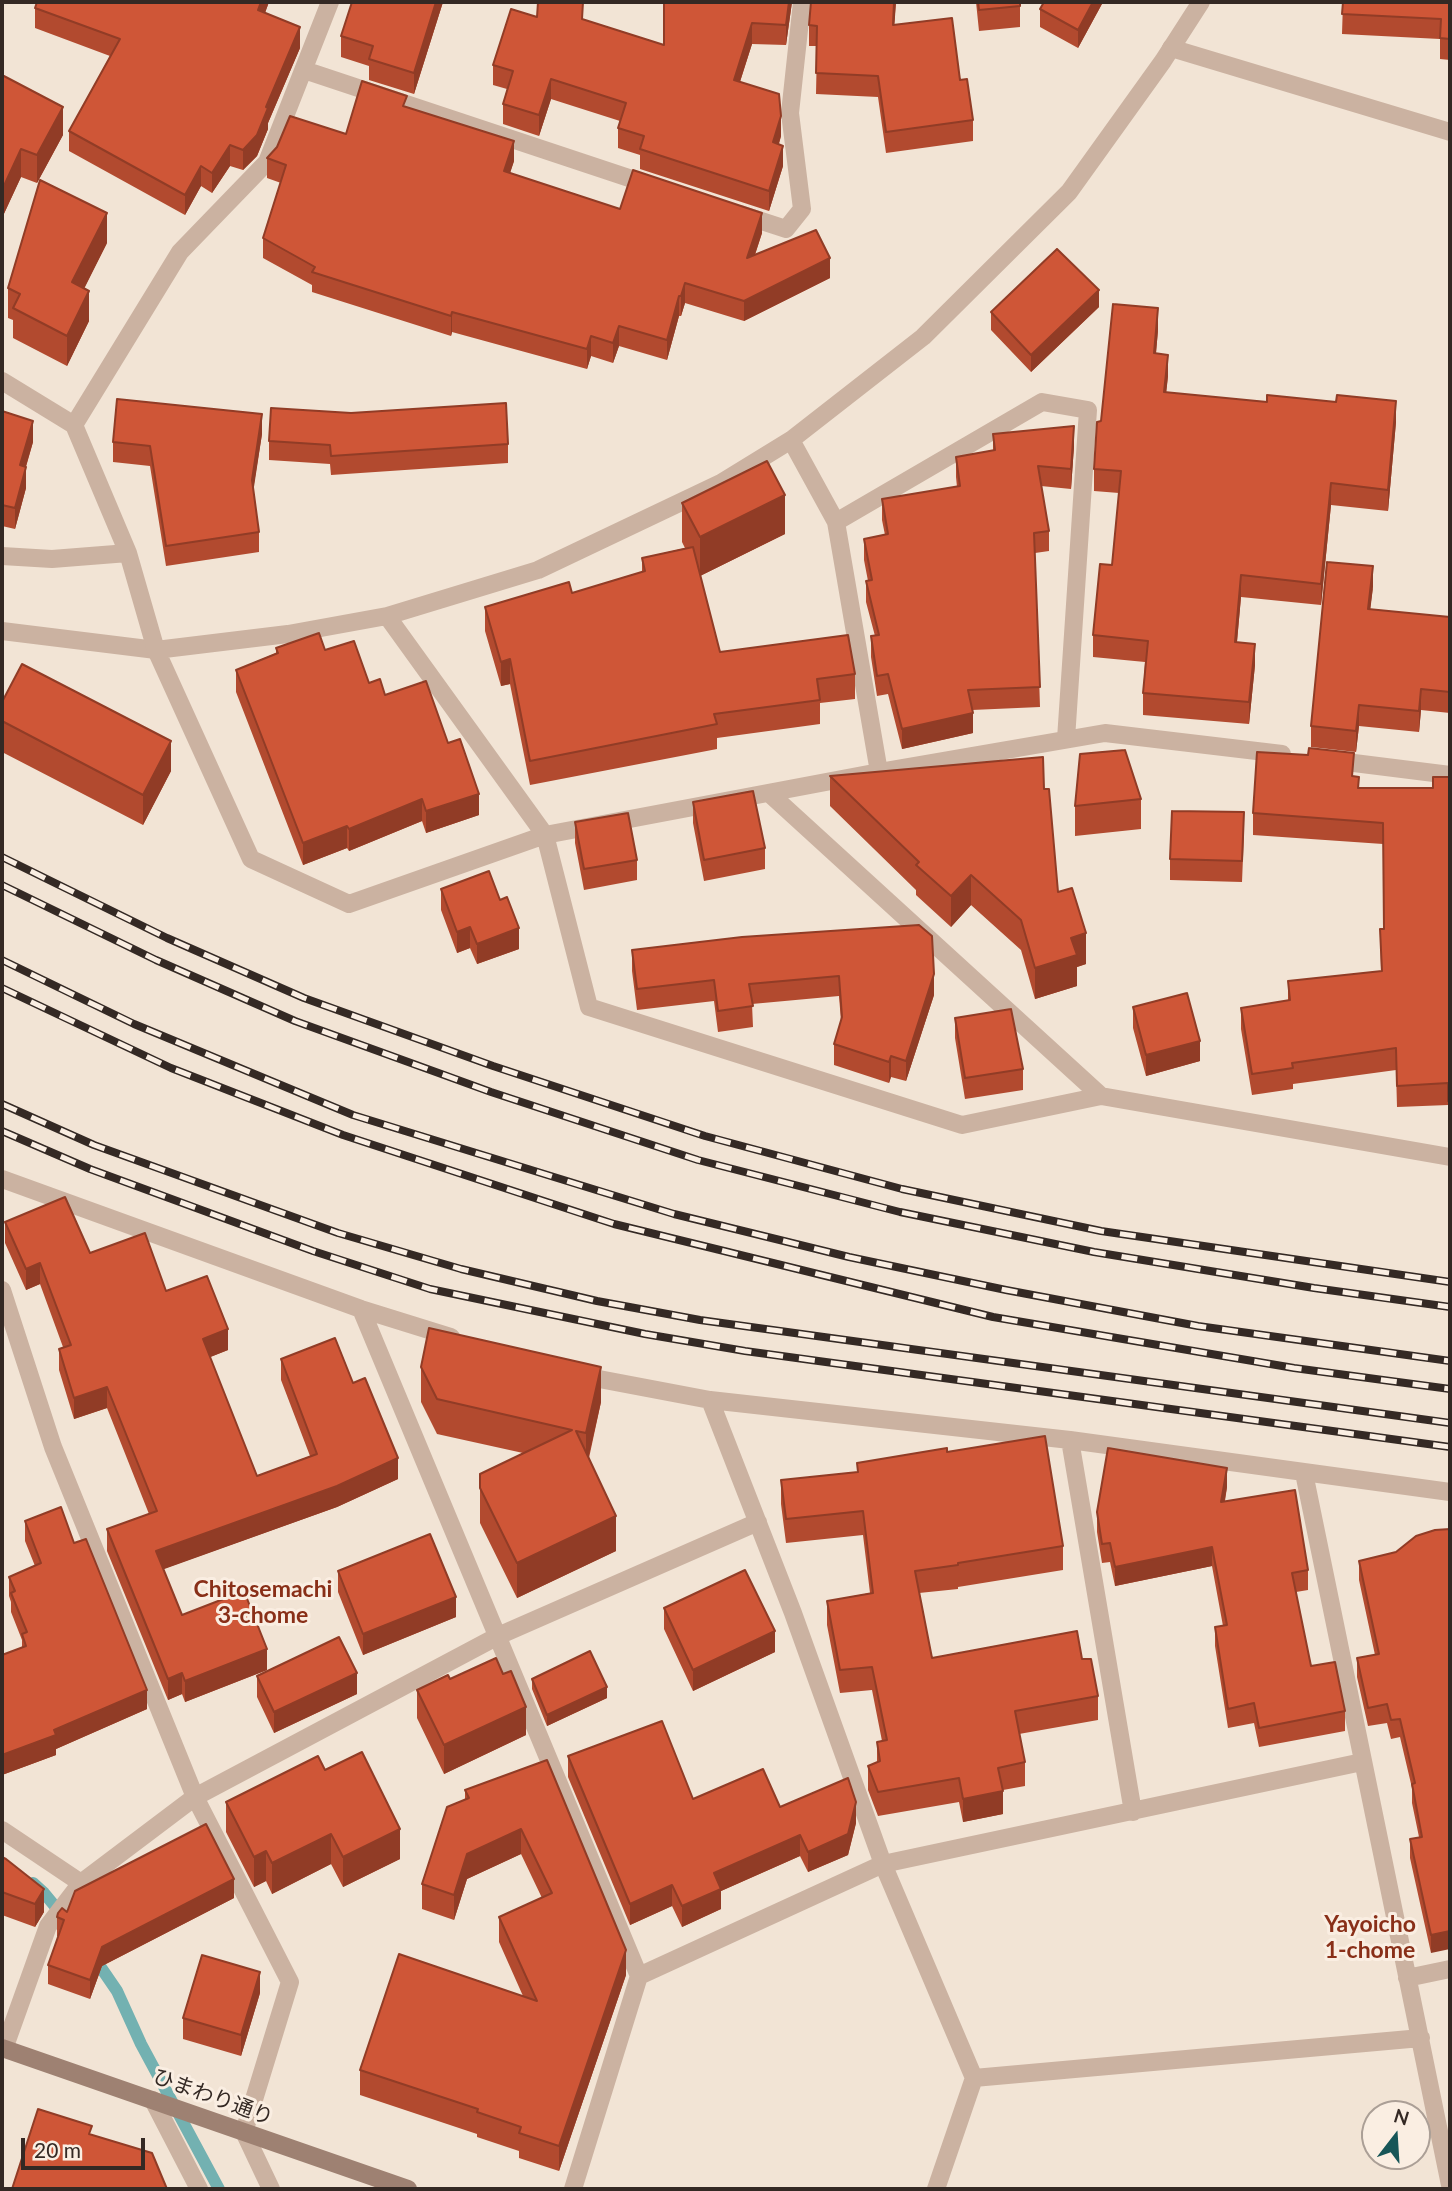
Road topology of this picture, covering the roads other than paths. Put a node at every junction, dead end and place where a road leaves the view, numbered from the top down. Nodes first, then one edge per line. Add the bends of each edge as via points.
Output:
1 (331, 2) edge
2 (802, 2) edge
3 (1201, 2) edge
4 (1171, 48) junction
5 (304, 70) junction
6 (1450, 132) edge
7 (669, 191) edge
8 (721, 208) edge
9 (2, 381) edge
10 (74, 425) junction
11 (790, 440) junction
12 (836, 522) junction
13 (128, 553) junction
14 (2, 556) edge
15 (387, 616) junction
16 (2, 631) edge
17 (156, 650) junction
18 (1066, 739) junction
19 (879, 772) junction
20 (1450, 775) edge
21 (769, 793) junction
22 (545, 835) junction
23 (1101, 1096) junction
24 (1450, 1157) edge
25 (2, 1179) edge
26 (2, 1290) edge
27 (361, 1309) junction
28 (463, 1341) edge
29 (564, 1373) edge
30 (710, 1400) junction
31 (1070, 1440) junction
32 (1304, 1473) junction
33 (1450, 1492) edge
34 (758, 1522) junction
35 (498, 1636) junction
36 (1362, 1762) junction
37 (195, 1797) junction
38 (1133, 1812) junction
39 (2, 1830) edge
40 (883, 1864) junction
41 (81, 1883) junction
42 (1450, 1969) edge
43 (639, 1976) junction
44 (1407, 1978) junction
45 (1421, 2038) junction
46 (3, 2048) edge
47 (974, 2078) junction
48 (153, 2100) junction
49 (244, 2132) junction
50 (1450, 2185) edge
51 (199, 2189) edge
52 (271, 2189) edge
53 (408, 2189) edge
54 (573, 2189) edge
55 (936, 2189) edge

1 - 5 street
2 - 8 street via 790,113 802,209 786,229
3 - 4 street
4 - 6 street
4 - 11 street via 1069,192 923,337
5 - 7 street
5 - 10 street via 267,162 180,252
9 - 10 street
10 - 13 street
11 - 12 street
11 - 15 street via 721,483 538,570
12 - 18 street via 1042,402 1088,410
12 - 19 street
13 - 14 street via 52,559
13 - 17 street
15 - 17 street
15 - 22 street
16 - 17 street
17 - 22 street via 251,859 349,904
18 - 19 street
18 - 20 street via 1105,733
19 - 21 street
21 - 22 street
21 - 23 street
22 - 23 street via 589,1007 962,1125
23 - 24 street
25 - 27 street
26 - 37 street via 53,1447
27 - 28 street
27 - 35 street
29 - 30 street
30 - 31 street
30 - 34 street
31 - 32 street
31 - 38 street
32 - 33 street
32 - 36 street
34 - 35 street
34 - 40 street
35 - 37 street
35 - 43 street
36 - 38 street
36 - 44 street
37 - 41 street
37 - 49 street via 290,1982
38 - 40 street
39 - 41 street
40 - 43 street
40 - 47 street
41 - 46 street via 48,1926
42 - 44 street
43 - 54 street
44 - 45 street
45 - 47 street
45 - 50 street
46 - 48 street, ひまわり通り
47 - 55 street
48 - 49 street, ひまわり通り
48 - 51 street
49 - 52 street
49 - 53 street, ひまわり通り

